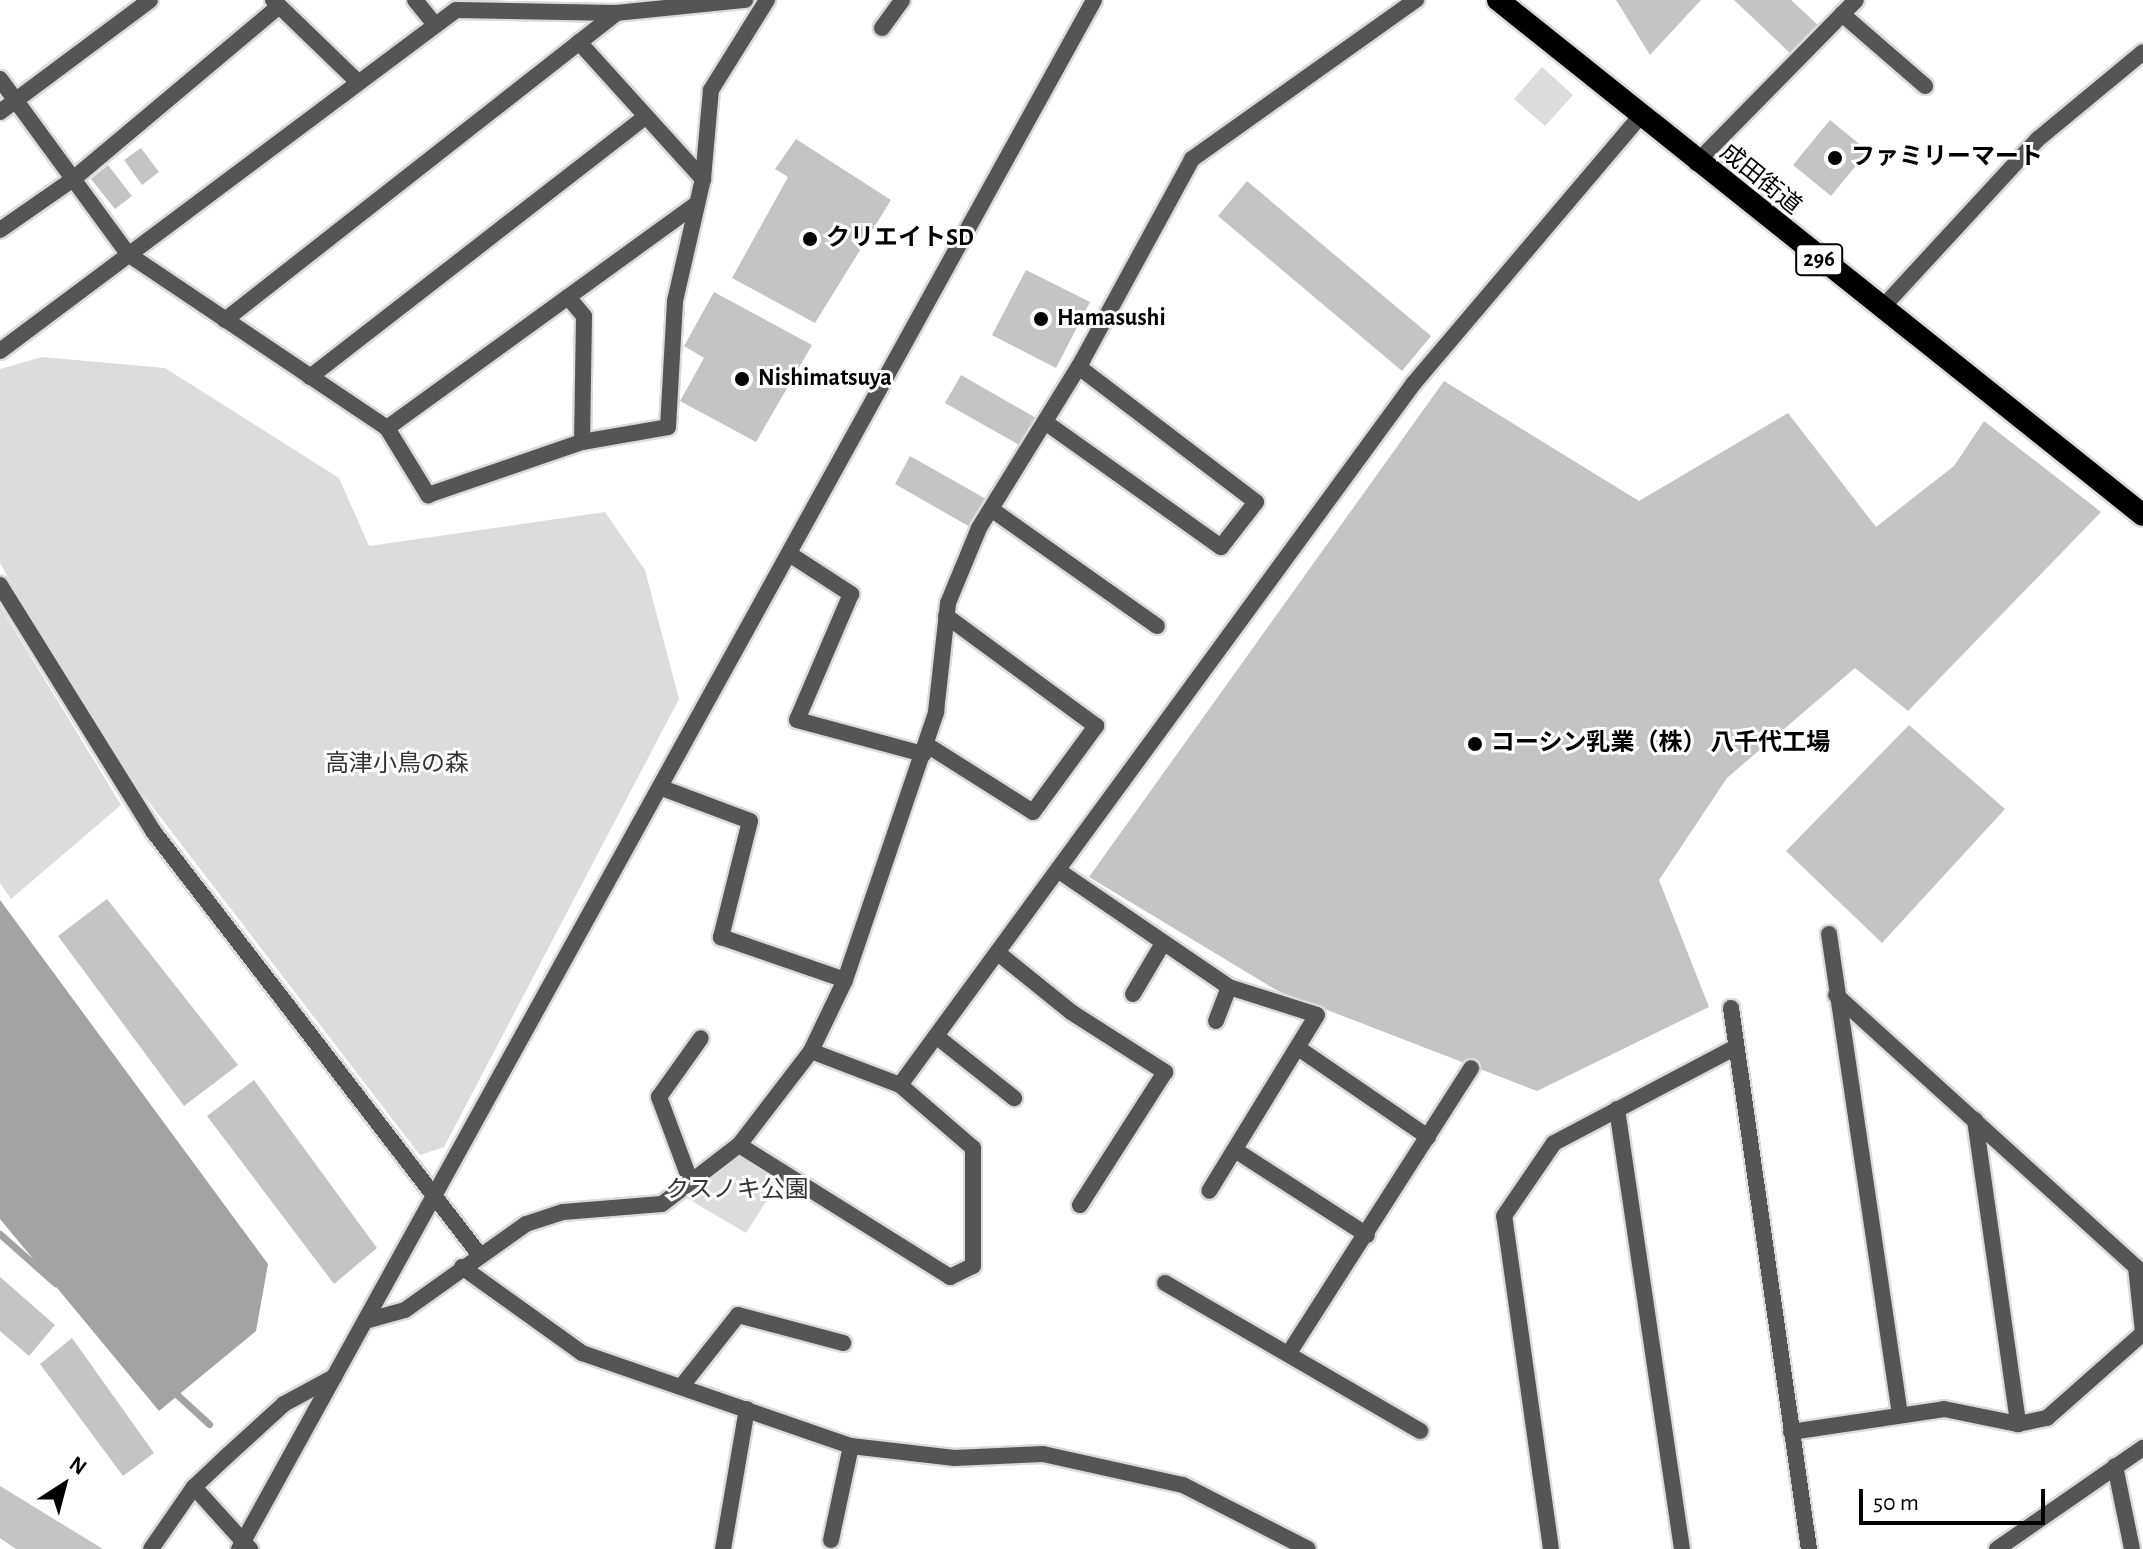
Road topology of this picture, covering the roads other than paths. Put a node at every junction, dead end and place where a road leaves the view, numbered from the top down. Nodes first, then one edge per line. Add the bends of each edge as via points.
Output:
1 (150, 0) edge
2 (415, 0) edge
3 (745, 0) edge
4 (767, 0) edge
5 (902, 0) edge
6 (1094, 0) edge
7 (1416, 0) edge
8 (1498, 0) edge
9 (1856, 0) edge
10 (276, 3) edge
11 (550, 5) edge
12 (616, 13) junction
13 (1842, 14) junction
14 (433, 22) junction
15 (882, 28) dead end
16 (579, 42) junction
17 (2143, 52) edge
18 (0, 79) edge
19 (357, 81) junction
20 (1925, 86) dead end
21 (15, 100) junction
22 (0, 112) edge
23 (1641, 115) junction
24 (646, 116) junction
25 (1696, 163) junction
26 (703, 179) junction
27 (72, 180) junction
28 (697, 204) junction
29 (0, 230) edge
30 (128, 254) junction
31 (568, 297) junction
32 (1881, 309) junction
33 (225, 320) junction
34 (0, 351) edge
35 (1079, 367) junction
36 (310, 377) junction
37 (1045, 422) junction
38 (387, 428) junction
39 (582, 442) junction
40 (991, 509) junction
41 (2143, 515) edge
42 (791, 555) junction
43 (0, 585) edge
44 (946, 616) junction
45 (1157, 626) dead end
46 (925, 750) junction
47 (662, 788) junction
48 (1059, 871) junction
49 (1829, 934) dead end
50 (1162, 945) junction
51 (998, 953) junction
52 (845, 980) junction
53 (1229, 987) junction
54 (1133, 994) dead end
55 (1836, 995) junction
56 (1731, 1008) dead end
57 (1216, 1021) dead end
58 (936, 1036) junction
59 (701, 1038) dead end
60 (1734, 1048) junction
61 (1301, 1050) junction
62 (811, 1051) junction
63 (1471, 1068) dead end
64 (900, 1085) junction
65 (1014, 1098) dead end
66 (1617, 1109) junction
67 (1975, 1120) junction
68 (1428, 1137) junction
69 (739, 1145) junction
70 (1235, 1150) junction
71 (690, 1180) junction
72 (1209, 1191) dead end
73 (433, 1199) junction
74 (1080, 1205) dead end
75 (1367, 1235) junction
76 (479, 1254) junction
77 (462, 1267) junction
78 (1165, 1283) dead end
79 (365, 1321) junction
80 (2143, 1333) edge
81 (843, 1343) dead end
82 (1289, 1353) junction
83 (334, 1377) junction
84 (681, 1387) junction
85 (747, 1409) junction
86 (1900, 1415) junction
87 (2018, 1424) junction
88 (1420, 1431) dead end
89 (1791, 1432) junction
90 (851, 1446) junction
91 (2143, 1448) edge
92 (2115, 1466) junction
93 (194, 1487) junction
94 (831, 1540) dead end
95 (244, 1546) edge
96 (151, 1549) edge
97 (723, 1549) edge
98 (1308, 1549) edge
99 (1551, 1549) edge
100 (1682, 1549) edge
101 (1809, 1549) edge
102 (1997, 1549) edge
103 (2132, 1549) edge

1 - 21 street
2 - 14 street
3 - 12 street
4 - 26 street via 711,90
5 - 15 street
6 - 42 street
7 - 35 street via 1192,159
8 - 23 highway, 成田街道 / 296
9 - 13 street
10 - 19 street
10 - 27 street
11 - 12 street
11 - 14 street via 456,10
12 - 16 street
13 - 20 street
13 - 25 street
14 - 19 street
16 - 24 street
16 - 33 street
17 - 32 street via 2038,139
18 - 21 street
19 - 30 street
21 - 22 street
21 - 27 street
23 - 25 highway, 成田街道 / 296
23 - 48 street via 1414,383
24 - 26 street
24 - 36 street
25 - 32 highway, 成田街道 / 296
26 - 28 street
27 - 29 street
27 - 30 street
28 - 31 street
28 - 39 street via 675,301 668,427
30 - 33 street
30 - 34 street
31 - 38 street
31 - 39 street via 584,316
32 - 41 highway, 成田街道 / 296
33 - 36 street
35 - 37 street
35 - 37 street via 1256,502 1221,547
36 - 38 street
37 - 40 street
38 - 39 street via 428,495
40 - 44 street
40 - 45 street
42 - 46 street via 851,594 797,720
42 - 47 street
43 - 73 street via 153,831
44 - 46 street
44 - 46 street via 1096,726 1033,812
46 - 52 street
47 - 52 street via 750,821 721,937
47 - 73 street
48 - 50 street
48 - 51 street
49 - 55 street
50 - 53 street
50 - 54 street
51 - 58 street
51 - 74 street via 1071,1012 1165,1072
52 - 62 street
53 - 57 street
53 - 61 street via 1317,1015
55 - 67 street
55 - 86 street
56 - 60 street
58 - 64 street
58 - 65 street
59 - 71 street via 659,1097
60 - 66 street
60 - 89 street
61 - 68 street
61 - 70 street
62 - 64 street
62 - 69 street
63 - 68 street
64 - 69 street via 973,1148 973,1266 950,1277
66 - 99 street via 1554,1143 1504,1216
66 - 100 street
67 - 80 street via 2136,1267
67 - 87 street
68 - 75 street
69 - 71 street
70 - 72 street
70 - 75 street
71 - 76 street via 662,1204 563,1212 508,1233
73 - 76 street
73 - 79 street
75 - 82 street
76 - 77 street
77 - 79 street via 405,1310
77 - 84 street via 582,1353
78 - 82 street
79 - 83 street
80 - 87 street via 2047,1418
81 - 84 street via 738,1315
82 - 88 street
83 - 93 street via 284,1404
83 - 95 street
84 - 85 street
85 - 90 street
85 - 97 street
86 - 87 street via 1944,1409
86 - 89 street
89 - 101 street
90 - 94 street
90 - 98 street via 954,1458 1043,1454 1152,1478 1183,1485
91 - 92 street
92 - 102 street
92 - 103 street
93 - 95 street
93 - 96 street

